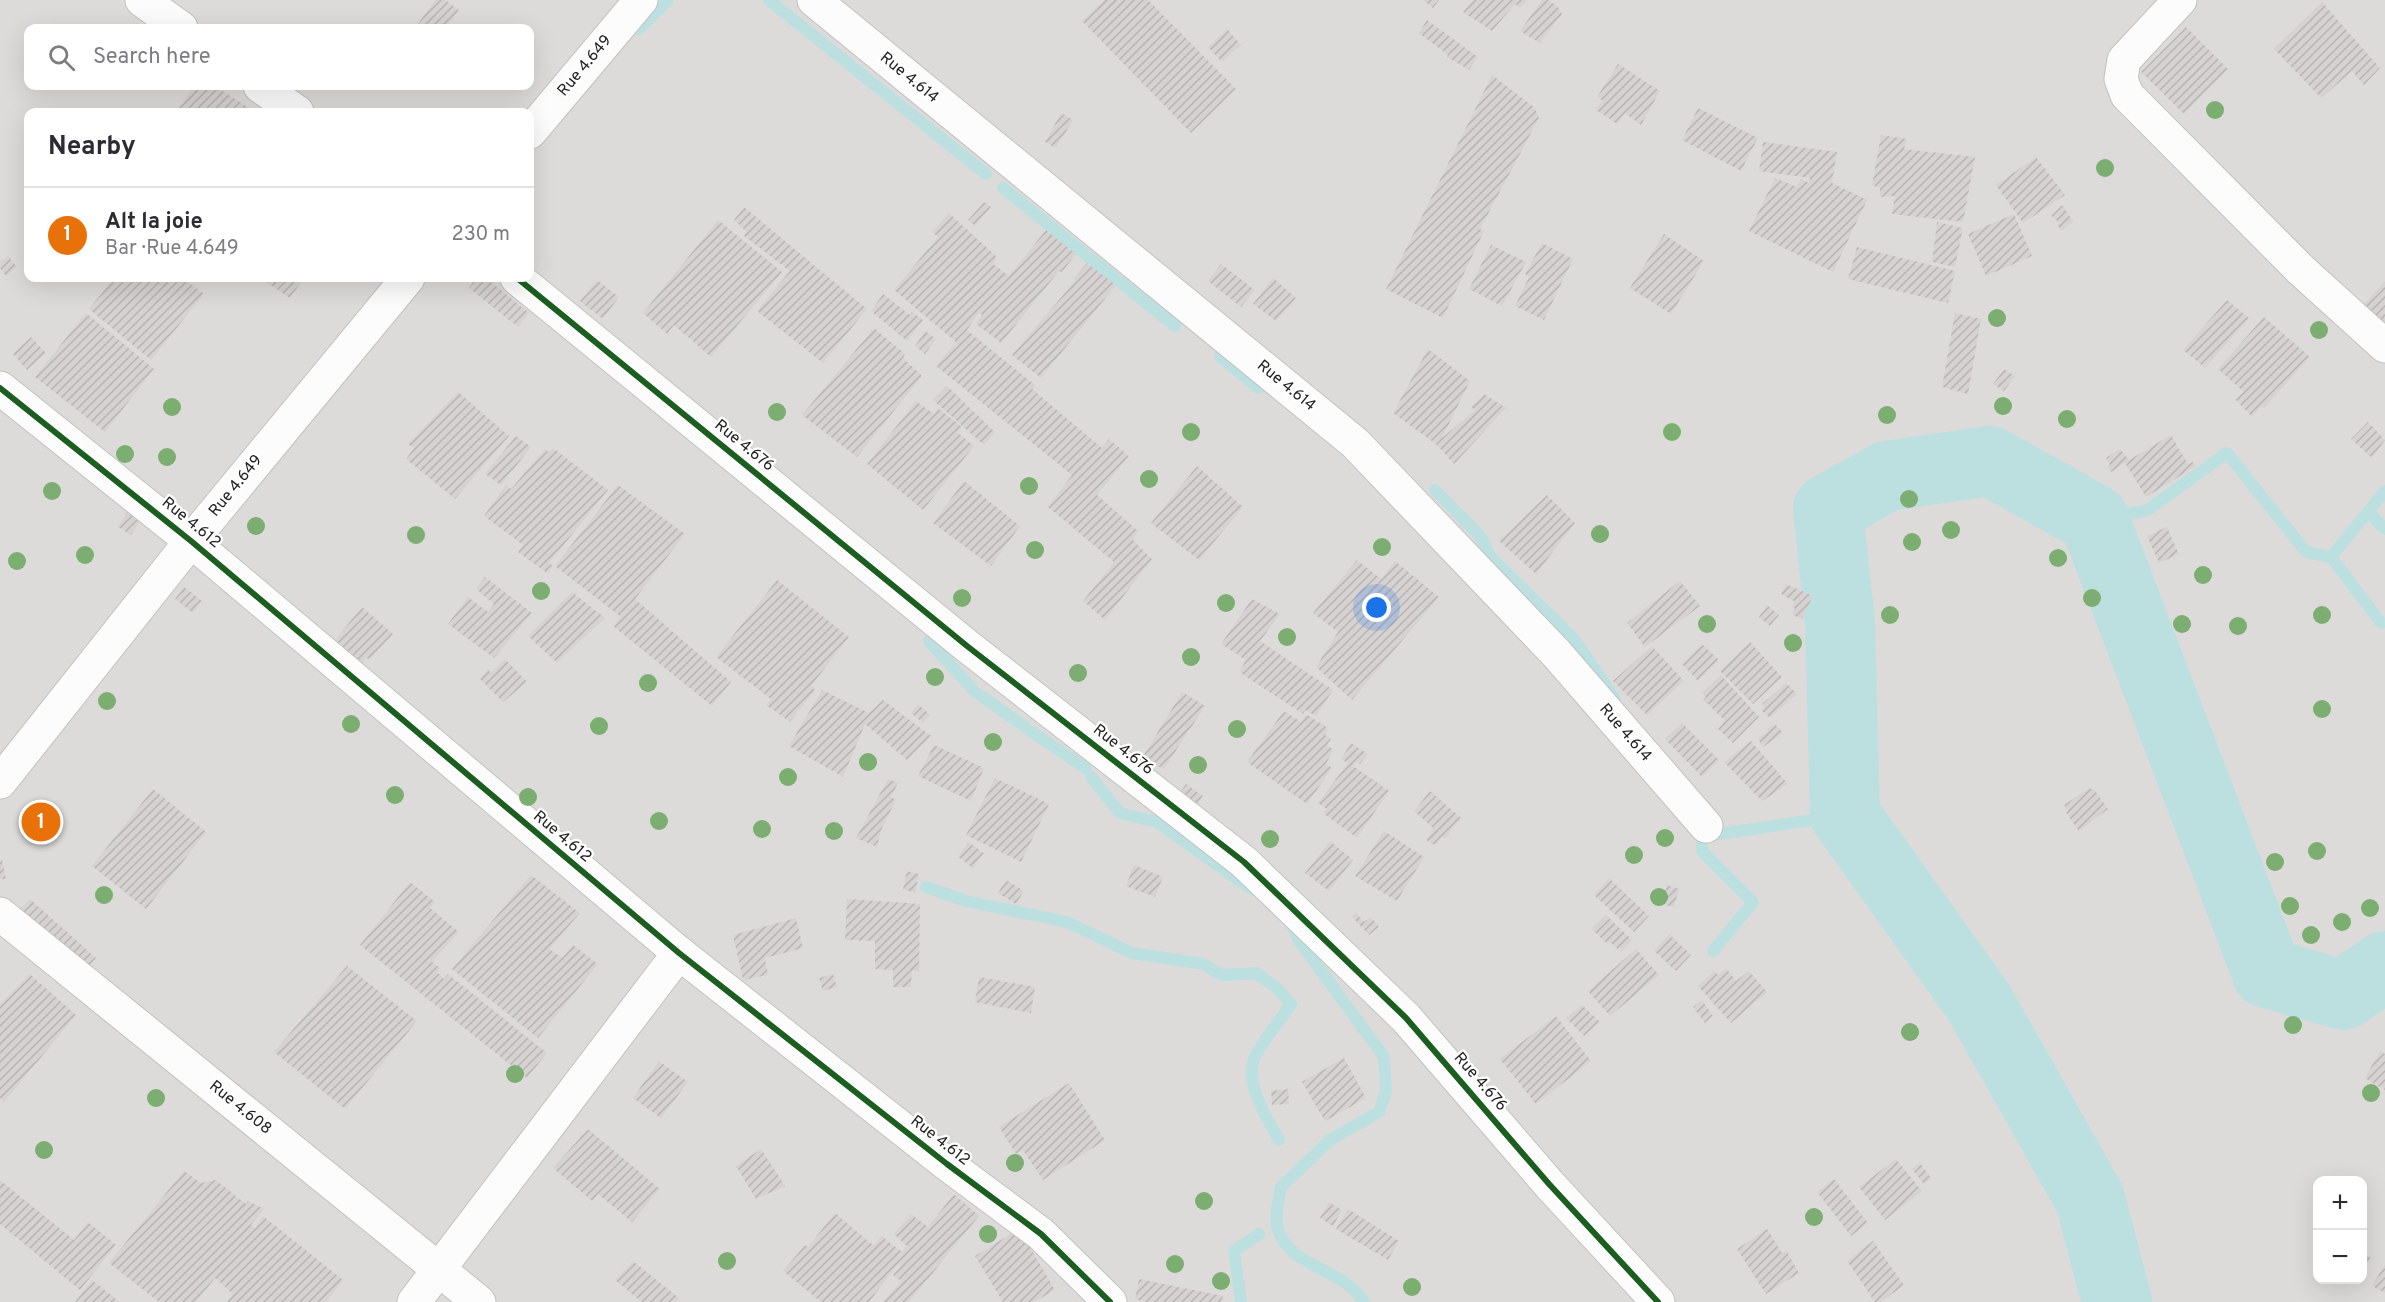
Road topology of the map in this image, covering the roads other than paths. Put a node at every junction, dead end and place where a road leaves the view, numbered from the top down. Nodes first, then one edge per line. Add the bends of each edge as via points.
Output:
1 (142, 0) edge
2 (641, 0) edge
3 (814, 0) edge
4 (2180, 0) edge
5 (176, 24) edge
6 (266, 90) edge
7 (291, 108) edge
8 (534, 127) edge
9 (405, 282) edge
10 (522, 282) edge
11 (2385, 346) edge
12 (0, 388) edge
13 (191, 541) junction
14 (0, 782) edge
15 (1706, 826) dead end
16 (0, 914) edge
17 (679, 953) junction
18 (440, 1270) junction
19 (414, 1302) edge
20 (478, 1302) edge
21 (1110, 1302) edge
22 (1658, 1302) edge

1 - 5 street
2 - 8 street, Rue 4.649
3 - 15 street, Rue 4.614 via 1355,443 1556,654
4 - 11 street via 2124,60 2121,79 2127,95 2301,270
6 - 7 street
9 - 13 street, Rue 4.649
10 - 22 street, Rue 4.676 via 967,646 1244,862 1406,1018
12 - 13 street, Rue 4.612
13 - 14 street, Rue 4.649
13 - 17 street, Rue 4.612
16 - 18 street, Rue 4.608
17 - 18 street
17 - 21 street, Rue 4.612 via 1041,1234
18 - 19 street
18 - 20 street, Rue 4.608

